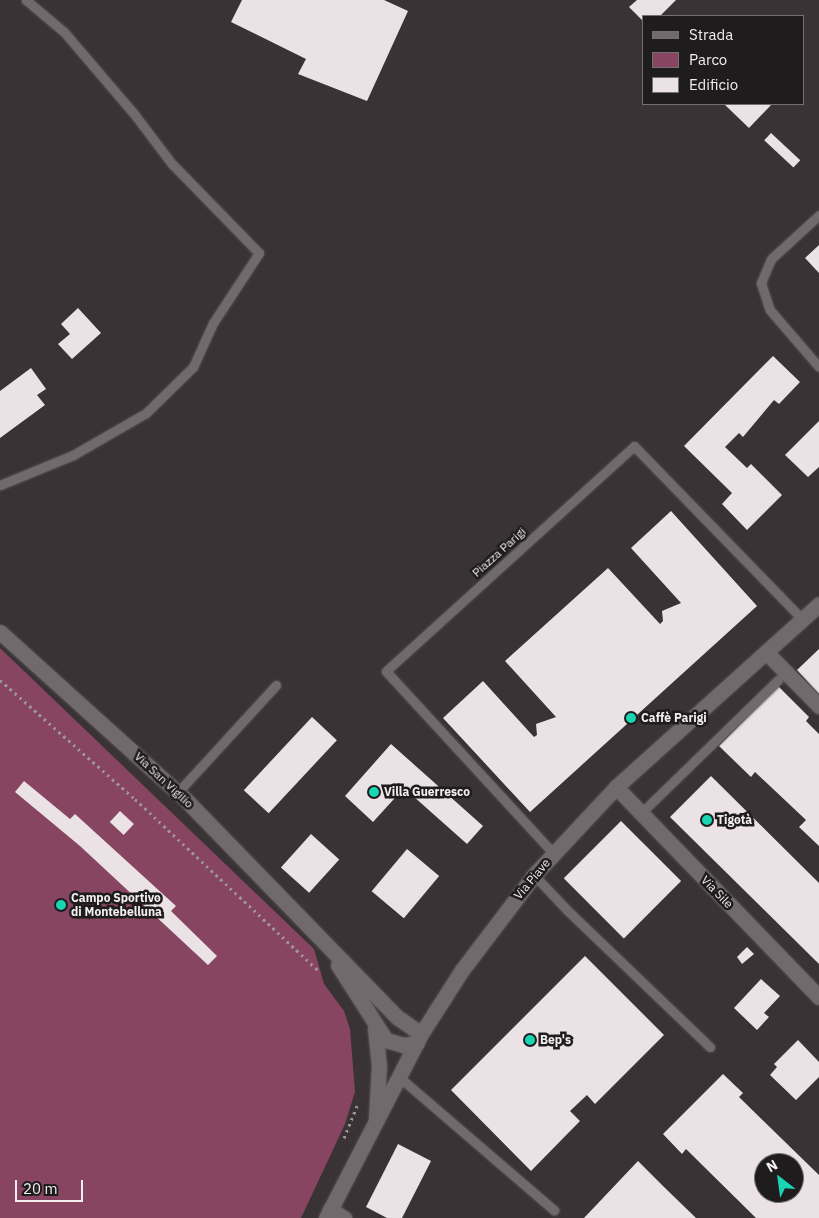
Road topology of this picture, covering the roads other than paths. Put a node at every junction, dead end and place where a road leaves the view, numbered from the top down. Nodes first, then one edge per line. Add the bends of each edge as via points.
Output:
1 (26, 0) edge
2 (819, 215) edge
3 (819, 367) edge
4 (0, 485) edge
5 (819, 604) edge
6 (802, 619) junction
7 (0, 632) edge
8 (766, 652) junction
9 (778, 680) dead end
10 (276, 685) dead end
11 (819, 706) edge
12 (616, 787) junction
13 (178, 792) junction
14 (641, 814) junction
15 (554, 854) junction
16 (534, 875) junction
17 (318, 937) junction
18 (819, 997) edge
19 (373, 1022) junction
20 (419, 1038) junction
21 (710, 1047) dead end
22 (398, 1076) junction
23 (376, 1119) junction
24 (554, 1210) dead end
25 (328, 1214) edge
26 (344, 1218) edge

1 - 4 lane via 64,32 172,164 259,253 212,323 193,367 146,413 74,455
2 - 3 lane via 771,259 761,283 770,310
5 - 6 street, Via Piave
6 - 8 street, Via Piave
6 - 15 lane, Piazza Parigi via 634,446 386,671
7 - 13 street, Via San Vigilio
8 - 11 street
8 - 12 street, Via Piave
9 - 14 lane
10 - 13 lane
12 - 14 street, Via Sile
12 - 15 street, Via Piave
13 - 17 street, Via San Vigilio
14 - 18 street, Via Sile
15 - 16 street, Via Piave
16 - 20 street, Via Piave via 468,962
16 - 21 lane via 566,910
17 - 19 street, Via San Vigilio
17 - 20 street, Via San Vigilio
19 - 20 street, Via San Vigilio via 390,1042 403,1046
19 - 23 street, Via San Vigilio via 379,1047
20 - 22 street, Via Piave
22 - 23 street, Via Piave
22 - 24 lane
23 - 25 street, Via Piave
25 - 26 street

